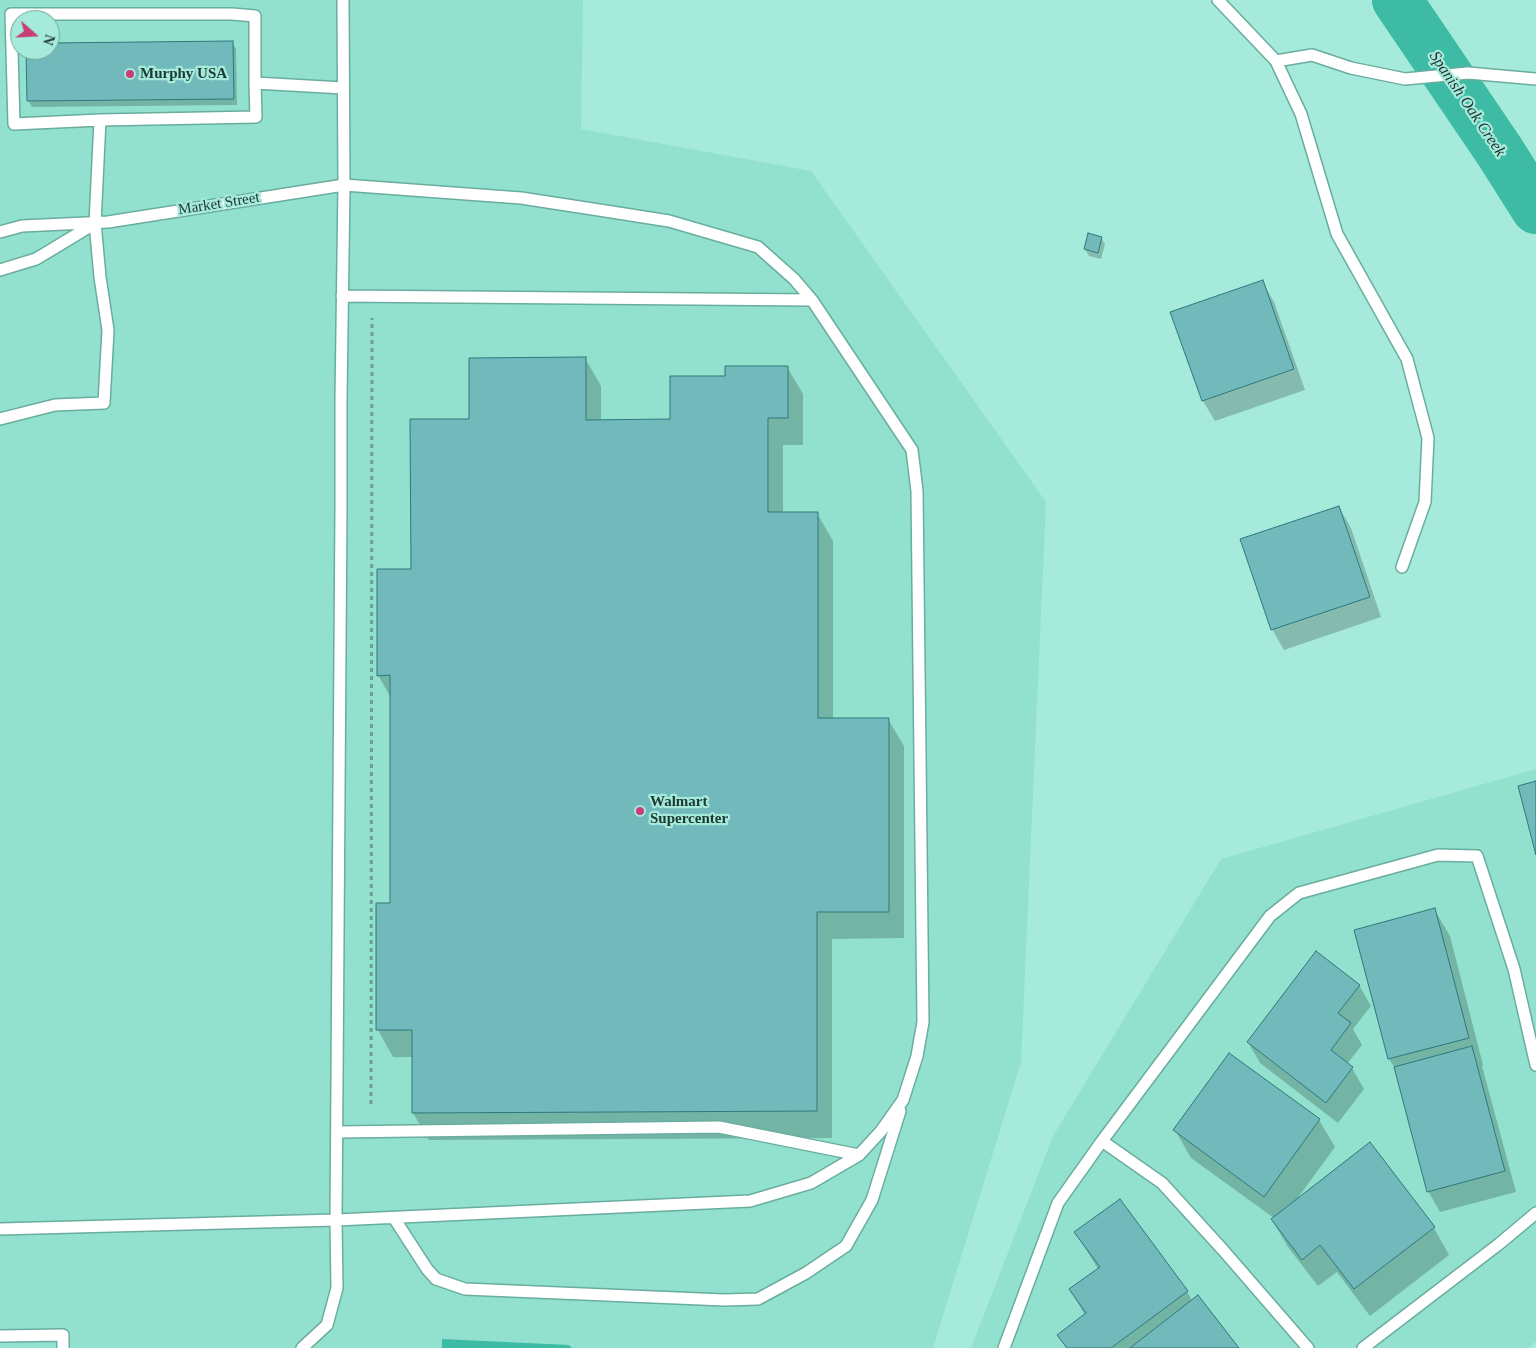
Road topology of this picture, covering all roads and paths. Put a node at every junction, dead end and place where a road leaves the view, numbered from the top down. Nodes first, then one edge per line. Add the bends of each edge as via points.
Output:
1 (343, 0) edge
2 (1218, 0) edge
3 (1276, 60) junction
4 (1536, 79) edge
5 (255, 83) junction
6 (343, 88) junction
7 (100, 120) junction
8 (344, 185) junction
9 (95, 223) junction
10 (0, 232) edge
11 (0, 270) edge
12 (342, 296) junction
13 (812, 300) junction
14 (372, 318) dead end
15 (0, 419) edge
16 (1402, 567) dead end
17 (1536, 1065) edge
18 (903, 1100) junction
19 (371, 1104) dead end
20 (337, 1132) junction
21 (1102, 1141) junction
22 (859, 1155) junction
23 (1536, 1213) edge
24 (394, 1218) junction
25 (336, 1220) junction
26 (0, 1229) edge
27 (0, 1336) edge
28 (63, 1348) edge
29 (302, 1348) edge
30 (1004, 1348) edge
31 (1308, 1348) edge
32 (1364, 1348) edge

1 - 6 lane
2 - 3 lane
3 - 4 lane via 1312,55 1352,68 1405,79 1468,73
3 - 16 lane via 1301,114 1337,234 1407,359 1428,438 1425,502
5 - 6 lane
5 - 7 lane via 256,117
5 - 7 lane via 255,16 10,14 14,124
6 - 8 lane
7 - 9 lane
8 - 9 lane, Market Street
8 - 12 lane
8 - 13 lane, Market Street via 521,198 669,221 758,247
9 - 10 lane, Market Street via 22,226
9 - 11 lane, Market Street via 36,259
9 - 15 lane via 108,330 104,403 54,405
12 - 13 lane
12 - 20 lane
13 - 18 lane, Market Street via 912,450 917,491 923,1022
14 - 19 path
17 - 21 lane via 1514,969 1478,856 1438,855 1300,893 1270,916
18 - 22 lane
18 - 24 lane, Market Street via 872,1200 846,1246 758,1299 464,1289 436,1279
20 - 22 lane via 719,1127
20 - 25 lane
21 - 30 lane via 1058,1203
21 - 31 lane via 1162,1183
22 - 24 lane via 811,1183 750,1201
23 - 32 lane
24 - 25 lane
25 - 26 lane
25 - 29 lane via 338,1288 327,1325
27 - 28 lane via 63,1335

